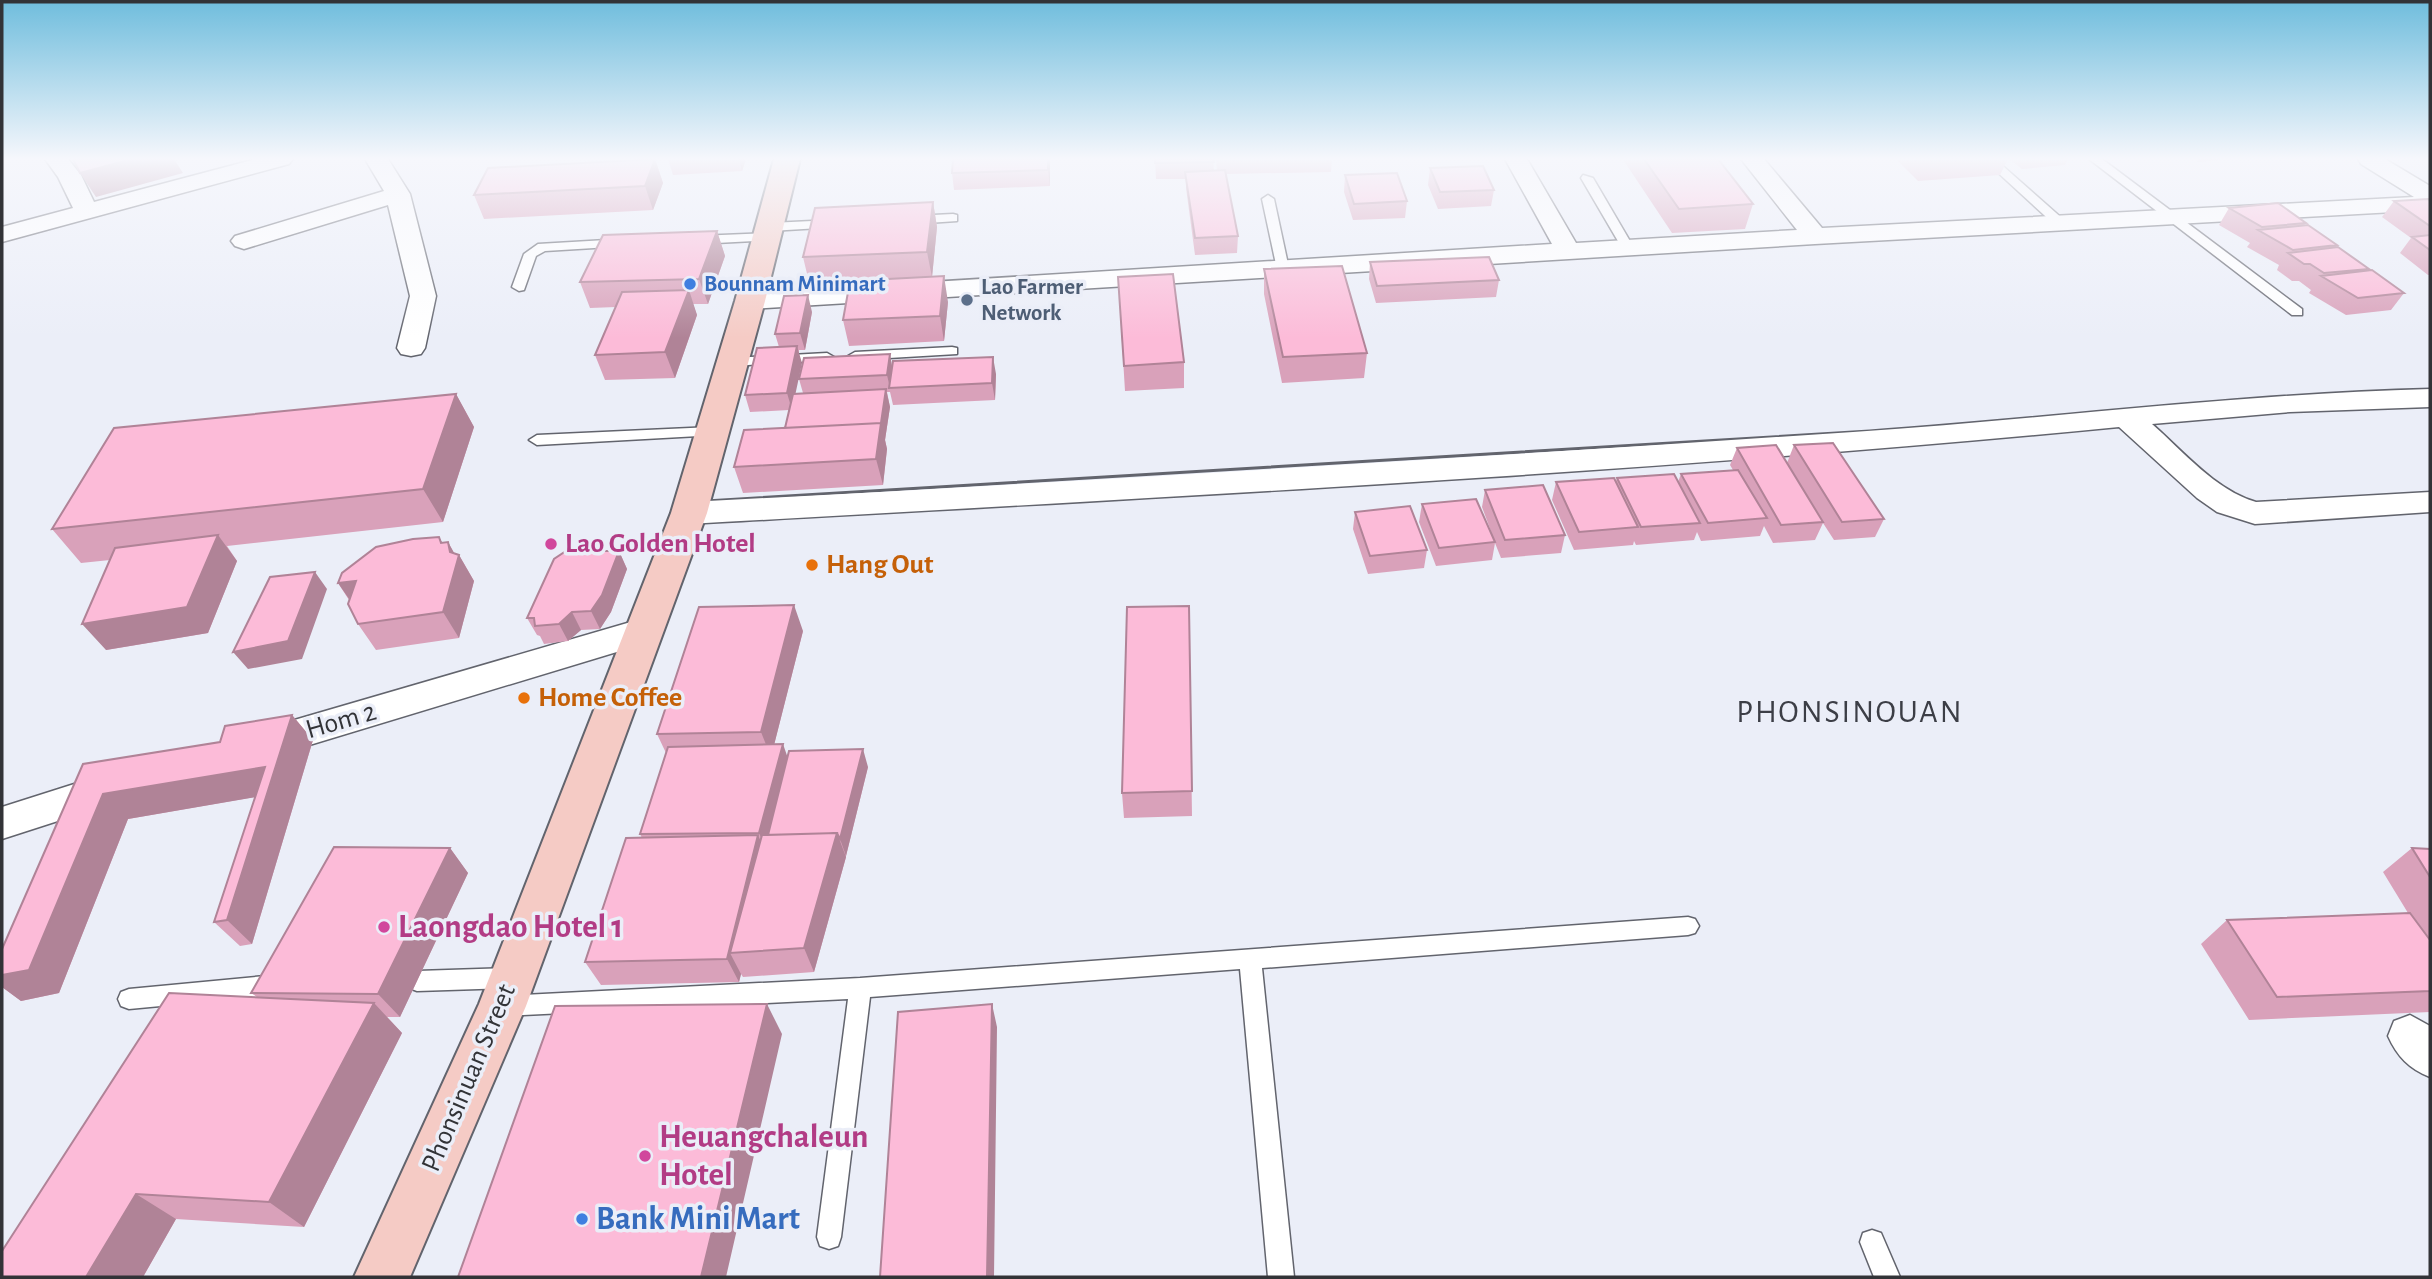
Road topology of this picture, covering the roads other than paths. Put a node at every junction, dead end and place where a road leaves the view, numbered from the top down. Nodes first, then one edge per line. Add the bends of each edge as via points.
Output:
1 (62, 219) edge
2 (317, 219) edge
3 (404, 219) edge
4 (772, 219) edge
5 (935, 219) edge
6 (1272, 219) edge
7 (1550, 219) edge
8 (1611, 219) edge
9 (1801, 219) edge
10 (2055, 219) edge
11 (2141, 219) edge
12 (2175, 219) edge
13 (901, 220) edge
14 (848, 223) edge
15 (2060, 223) junction
16 (769, 232) junction
17 (2, 235) edge
18 (1815, 236) junction
19 (686, 240) edge
20 (244, 241) dead end
21 (632, 242) edge
22 (1628, 248) junction
23 (1569, 253) junction
24 (1283, 269) junction
25 (519, 287) dead end
26 (750, 301) junction
27 (2297, 312) dead end
28 (411, 348) dead end
29 (952, 351) dead end
30 (732, 362) junction
31 (2430, 398) edge
32 (2125, 416) junction
33 (712, 432) junction
34 (537, 440) dead end
35 (2430, 502) edge
36 (689, 513) junction
37 (641, 632) junction
38 (228, 754) edge
39 (148, 777) edge
40 (2, 823) edge
41 (1688, 926) dead end
42 (1250, 959) junction
43 (417, 981) dead end
44 (294, 984) edge
45 (860, 988) junction
46 (507, 992) junction
47 (129, 999) dead end
48 (829, 1237) dead end
49 (1872, 1242) dead end
50 (382, 1277) edge
51 (1281, 1277) edge
52 (1887, 1277) edge

1 - 17 street
2 - 20 street
3 - 28 street via 423,296
4 - 16 street, Phonsinuan Street
5 - 13 lane
6 - 24 lane
7 - 23 street
8 - 22 lane
9 - 18 street
10 - 15 lane
11 - 15 street
12 - 27 lane
14 - 16 lane
15 - 18 street
16 - 19 lane
16 - 26 street, Phonsinuan Street
18 - 22 street
21 - 25 lane via 542,247 530,254
22 - 23 street
23 - 24 street
24 - 26 street
26 - 30 street, Phonsinuan Street
29 - 30 lane
30 - 33 street, Phonsinuan Street
31 - 32 street via 2348,398
32 - 35 street via 2208,491 2228,505 2255,513
32 - 36 street via 1878,439 1222,485
33 - 34 lane
33 - 36 street, Phonsinuan Street
36 - 37 street, Phonsinuan Street
37 - 38 street, Hom 2
37 - 46 street, Phonsinuan Street
39 - 40 street via 89,805
41 - 42 lane
42 - 45 lane
42 - 51 lane
43 - 46 lane
44 - 47 lane
45 - 46 lane
45 - 48 lane
46 - 50 street, Phonsinuan Street
49 - 52 lane

